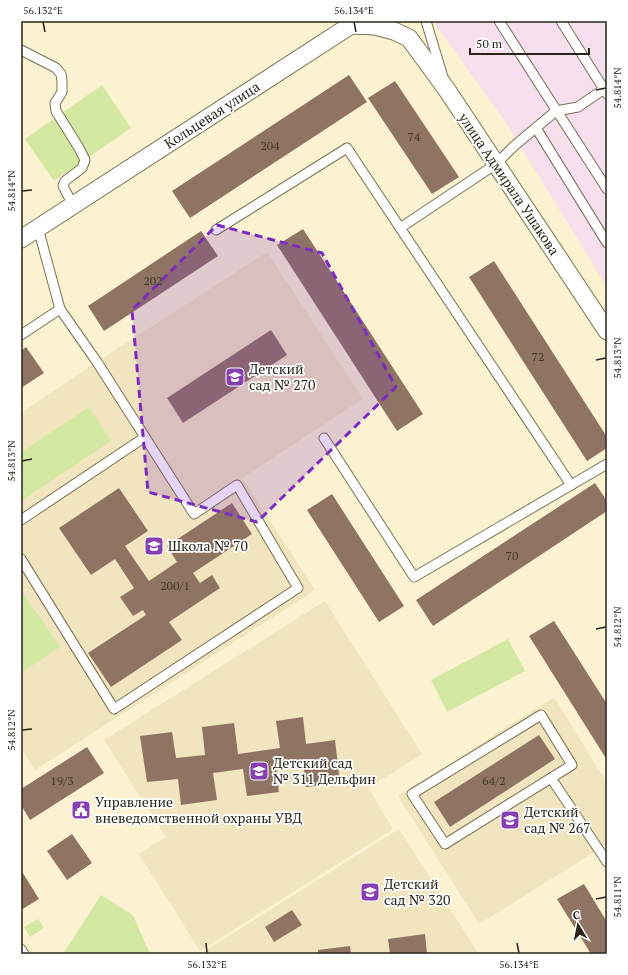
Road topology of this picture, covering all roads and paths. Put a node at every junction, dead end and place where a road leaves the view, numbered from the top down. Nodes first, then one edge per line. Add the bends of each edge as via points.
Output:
1 (426, 21) edge
2 (499, 21) edge
3 (562, 21) edge
4 (352, 23) edge
5 (410, 38) joint
6 (21, 50) edge
7 (447, 90) junction
8 (606, 92) edge
9 (556, 111) junction
10 (536, 128) junction
11 (496, 164) junction
12 (607, 189) edge
13 (74, 205) junction
14 (38, 228) junction
15 (400, 228) junction
16 (216, 230) dead end
17 (21, 239) edge
18 (607, 243) edge
19 (60, 309) junction
20 (607, 331) edge
21 (21, 335) edge
22 (145, 437) junction
23 (324, 438) dead end
24 (607, 464) edge
25 (571, 485) junction
26 (21, 520) edge
27 (21, 559) edge
28 (551, 778) junction
29 (607, 862) edge
30 (21, 949) edge
31 (24, 954) edge

1 - 7 lane
2 - 9 lane
3 - 8 lane
4 - 5 street, Кольцевая улица via 375,26
4 - 13 street, Кольцевая улица
5 - 7 street, улица Адмирала Ушакова
6 - 13 lane via 56,68 61,74 62,92 55,103 56,110 85,160 82,168 65,181 63,186
7 - 11 street, улица Адмирала Ушакова
8 - 9 lane via 578,107
9 - 10 lane
9 - 12 lane
10 - 11 lane
10 - 18 lane
11 - 15 lane
11 - 20 street, улица Адмирала Ушакова
13 - 14 street, Кольцевая улица
14 - 17 street, Кольцевая улица
14 - 19 lane
15 - 16 lane via 347,148
15 - 25 lane
19 - 21 lane
19 - 22 lane
22 - 26 lane
22 - 27 lane via 194,514 237,485 298,588 114,709
23 - 25 lane via 414,576
24 - 25 lane
28 - 28 lane via 445,844 412,794 541,715 572,765
28 - 29 lane
30 - 31 lane

